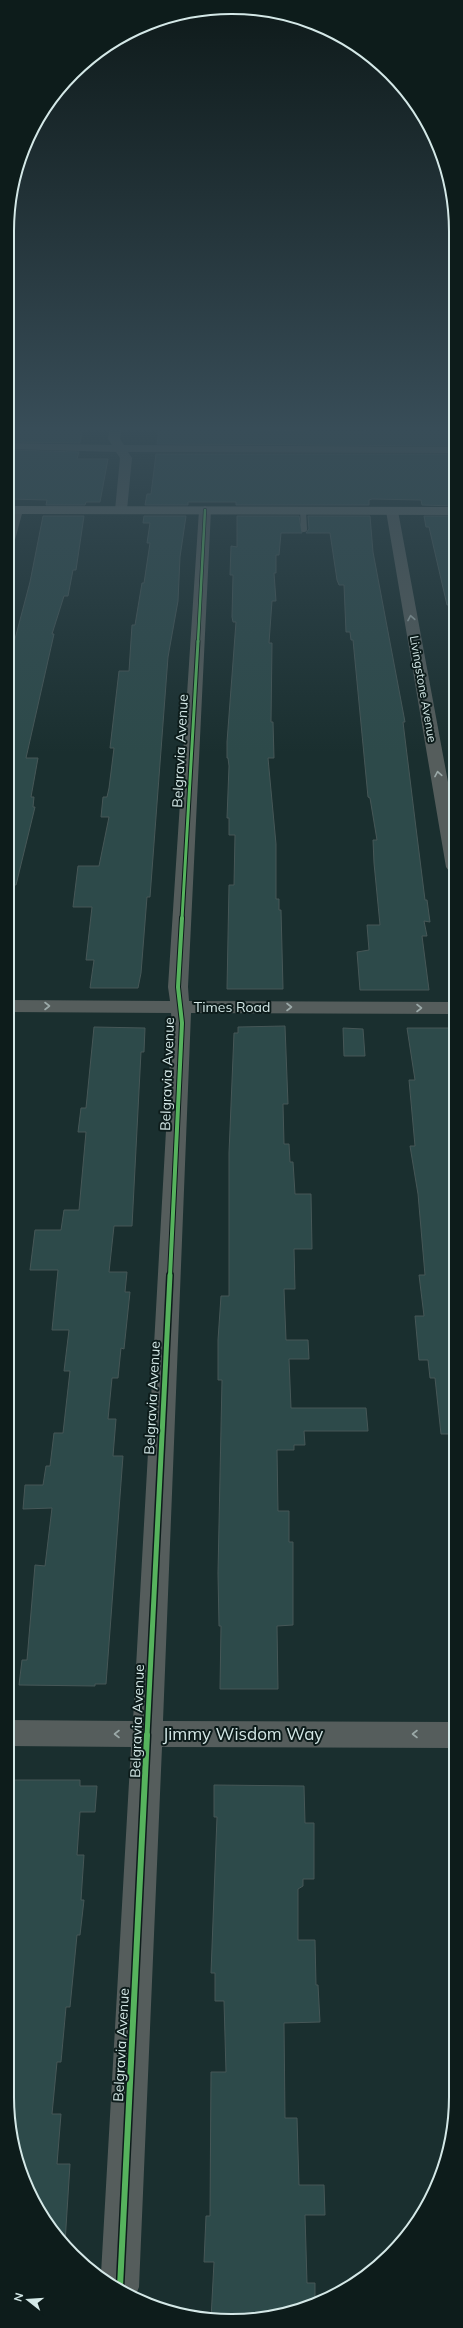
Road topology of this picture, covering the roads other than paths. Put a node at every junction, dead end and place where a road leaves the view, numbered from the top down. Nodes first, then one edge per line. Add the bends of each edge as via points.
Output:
1 (205, 535) edge
2 (396, 535) edge
3 (449, 833) edge
4 (14, 1006) edge
5 (179, 1007) junction
6 (449, 1008) edge
7 (14, 1733) edge
8 (147, 1734) junction
9 (449, 1734) edge
10 (120, 2283) edge

1 - 5 street, Belgravia Avenue via 178,979
3 -> 2 street, Livingstone Avenue
4 -> 5 street, Times Road
5 -> 6 street, Times Road
5 - 8 street, Belgravia Avenue via 182,1023
8 -> 7 street, Jimmy Wisdom Way
9 -> 8 street, Jimmy Wisdom Way
8 - 10 street, Belgravia Avenue

